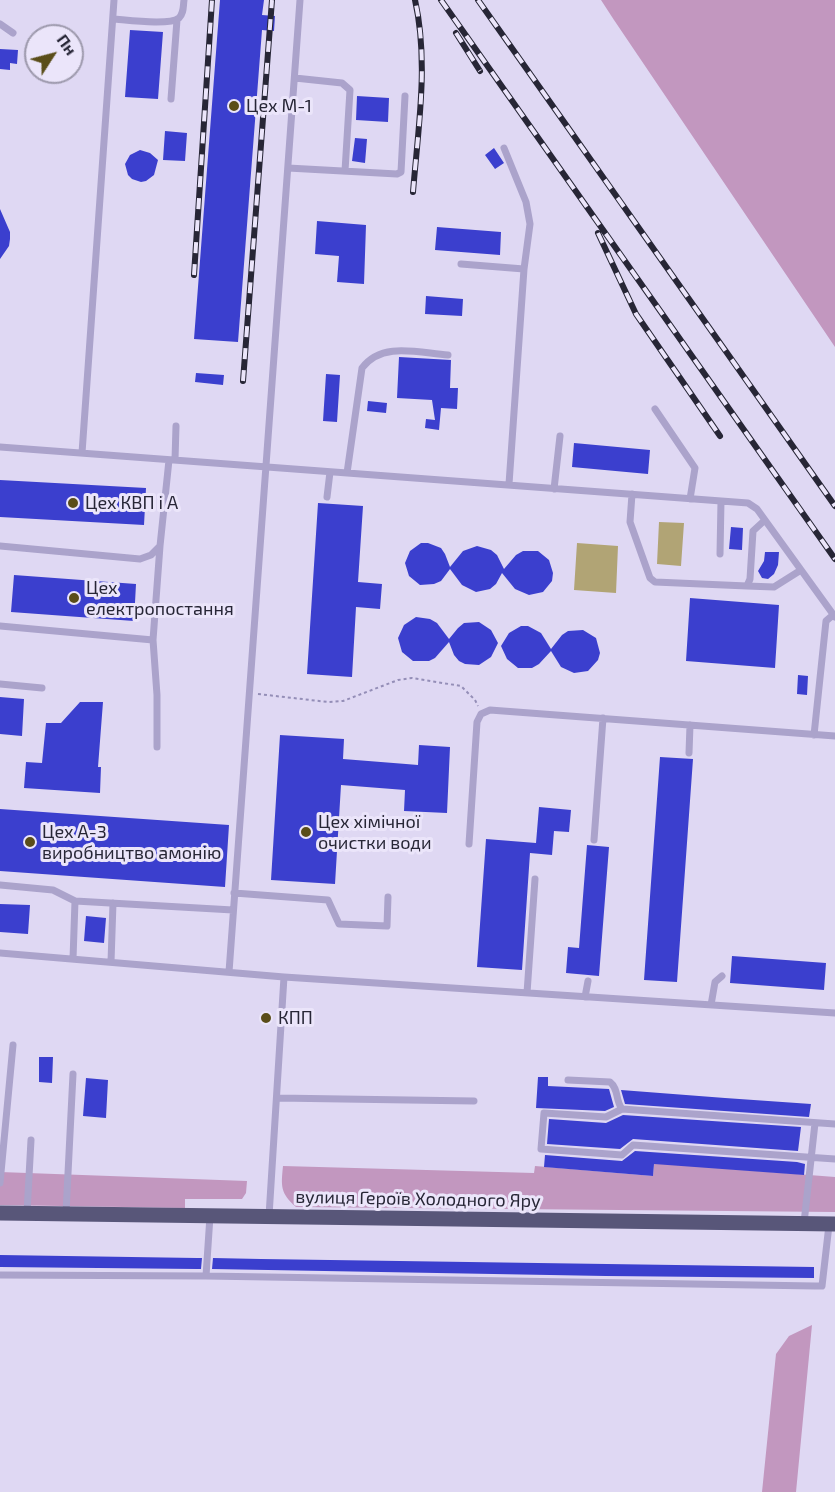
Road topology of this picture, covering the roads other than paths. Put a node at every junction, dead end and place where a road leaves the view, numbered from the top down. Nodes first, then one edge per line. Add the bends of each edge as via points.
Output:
1 (114, 0) edge
2 (183, 0) edge
3 (300, 0) edge
4 (113, 19) junction
5 (177, 20) junction
6 (0, 24) edge
7 (14, 33) dead end
8 (295, 78) junction
9 (405, 96) dead end
10 (171, 99) dead end
11 (504, 148) dead end
12 (288, 168) junction
13 (345, 171) junction
14 (461, 264) dead end
15 (524, 269) junction
16 (448, 355) dead end
17 (655, 408) dead end
18 (176, 426) dead end
19 (560, 436) dead end
20 (0, 447) edge
21 (82, 453) junction
22 (172, 460) junction
23 (266, 467) junction
24 (330, 472) junction
25 (347, 473) junction
26 (509, 484) junction
27 (554, 489) junction
28 (632, 494) junction
29 (327, 497) dead end
30 (690, 499) junction
31 (721, 501) junction
32 (765, 520) junction
33 (0, 546) edge
34 (160, 546) junction
35 (720, 554) dead end
36 (801, 570) junction
37 (747, 586) junction
38 (834, 616) edge
39 (0, 626) edge
40 (153, 640) junction
41 (0, 684) edge
42 (42, 688) dead end
43 (603, 718) junction
44 (690, 725) junction
45 (814, 735) junction
46 (835, 736) edge
47 (157, 747) dead end
48 (689, 753) dead end
49 (594, 840) dead end
50 (469, 844) dead end
51 (535, 879) dead end
52 (0, 885) edge
53 (234, 893) junction
54 (388, 897) dead end
55 (75, 902) junction
56 (113, 903) junction
57 (233, 910) junction
58 (0, 953) edge
59 (73, 959) junction
60 (111, 962) junction
61 (229, 972) junction
62 (284, 976) junction
63 (722, 976) dead end
64 (588, 981) dead end
65 (527, 993) junction
66 (585, 997) junction
67 (711, 1005) junction
68 (835, 1013) edge
69 (14, 1045) dead end
70 (73, 1074) dead end
71 (568, 1080) dead end
72 (277, 1098) junction
73 (474, 1101) dead end
74 (622, 1109) junction
75 (815, 1123) junction
76 (835, 1124) edge
77 (31, 1140) dead end
78 (813, 1157) junction
79 (835, 1159) edge
80 (0, 1184) edge
81 (0, 1213) edge
82 (27, 1213) junction
83 (66, 1213) junction
84 (210, 1216) junction
85 (269, 1217) junction
86 (804, 1223) junction
87 (832, 1223) edge
88 (0, 1275) edge
89 (206, 1276) junction

1 - 4 lane
2 - 5 lane via 183,12
3 - 8 lane
4 - 5 lane
4 - 21 lane
5 - 10 lane
6 - 7 lane
8 - 12 lane
8 - 13 lane via 342,83 350,90
9 - 13 lane via 401,172
11 - 15 lane via 526,202 530,224
12 - 13 lane
12 - 23 lane
14 - 15 lane
15 - 26 lane
16 - 25 lane via 388,350 368,360 362,368
17 - 30 lane via 695,468
18 - 22 lane
19 - 27 lane
20 - 21 lane
21 - 22 lane
22 - 23 lane
22 - 34 lane
23 - 24 lane
23 - 53 lane
24 - 25 lane
24 - 29 lane
25 - 26 lane
26 - 27 lane
27 - 28 lane
28 - 30 lane
28 - 37 lane via 630,522 650,578 655,582
30 - 31 lane
31 - 32 lane via 748,503
31 - 35 lane
32 - 36 lane
32 - 37 lane via 753,531
33 - 34 lane via 140,559 152,555
34 - 40 lane
36 - 37 lane via 774,587
36 - 38 lane
38 - 45 lane via 826,621
39 - 40 lane
40 - 47 lane
41 - 42 lane
43 - 44 lane
43 - 49 lane
43 - 50 lane via 490,710 481,714 477,722
44 - 45 lane
44 - 48 lane
45 - 46 lane
51 - 65 lane
52 - 55 lane via 53,890
53 - 54 lane via 328,900 339,924 387,926
53 - 57 lane
55 - 56 lane
55 - 59 lane
56 - 57 lane
56 - 60 lane
57 - 61 lane
58 - 59 lane
59 - 60 lane
60 - 61 lane
61 - 62 lane
62 - 65 lane
62 - 72 lane
63 - 67 lane via 715,982
64 - 66 lane
65 - 66 lane
66 - 67 lane
67 - 68 lane
69 - 80 lane
70 - 83 lane
71 - 74 lane via 610,1082
72 - 73 lane
72 - 85 lane
74 - 75 lane
74 - 78 lane via 606,1117 544,1113 541,1149 622,1155 633,1145
75 - 76 lane
75 - 78 lane
77 - 82 lane
78 - 79 lane
78 - 86 lane
81 - 82 main road, вулиця Героїв Холодного Яру
82 - 83 main road, вулиця Героїв Холодного Яру
83 - 84 main road, вулиця Героїв Холодного Яру
84 - 85 main road, вулиця Героїв Холодного Яру
84 - 89 lane
85 - 86 main road, вулиця Героїв Холодного Яру
86 - 87 main road, вулиця Героїв Холодного Яру
87 - 89 lane via 822,1286
88 - 89 lane

